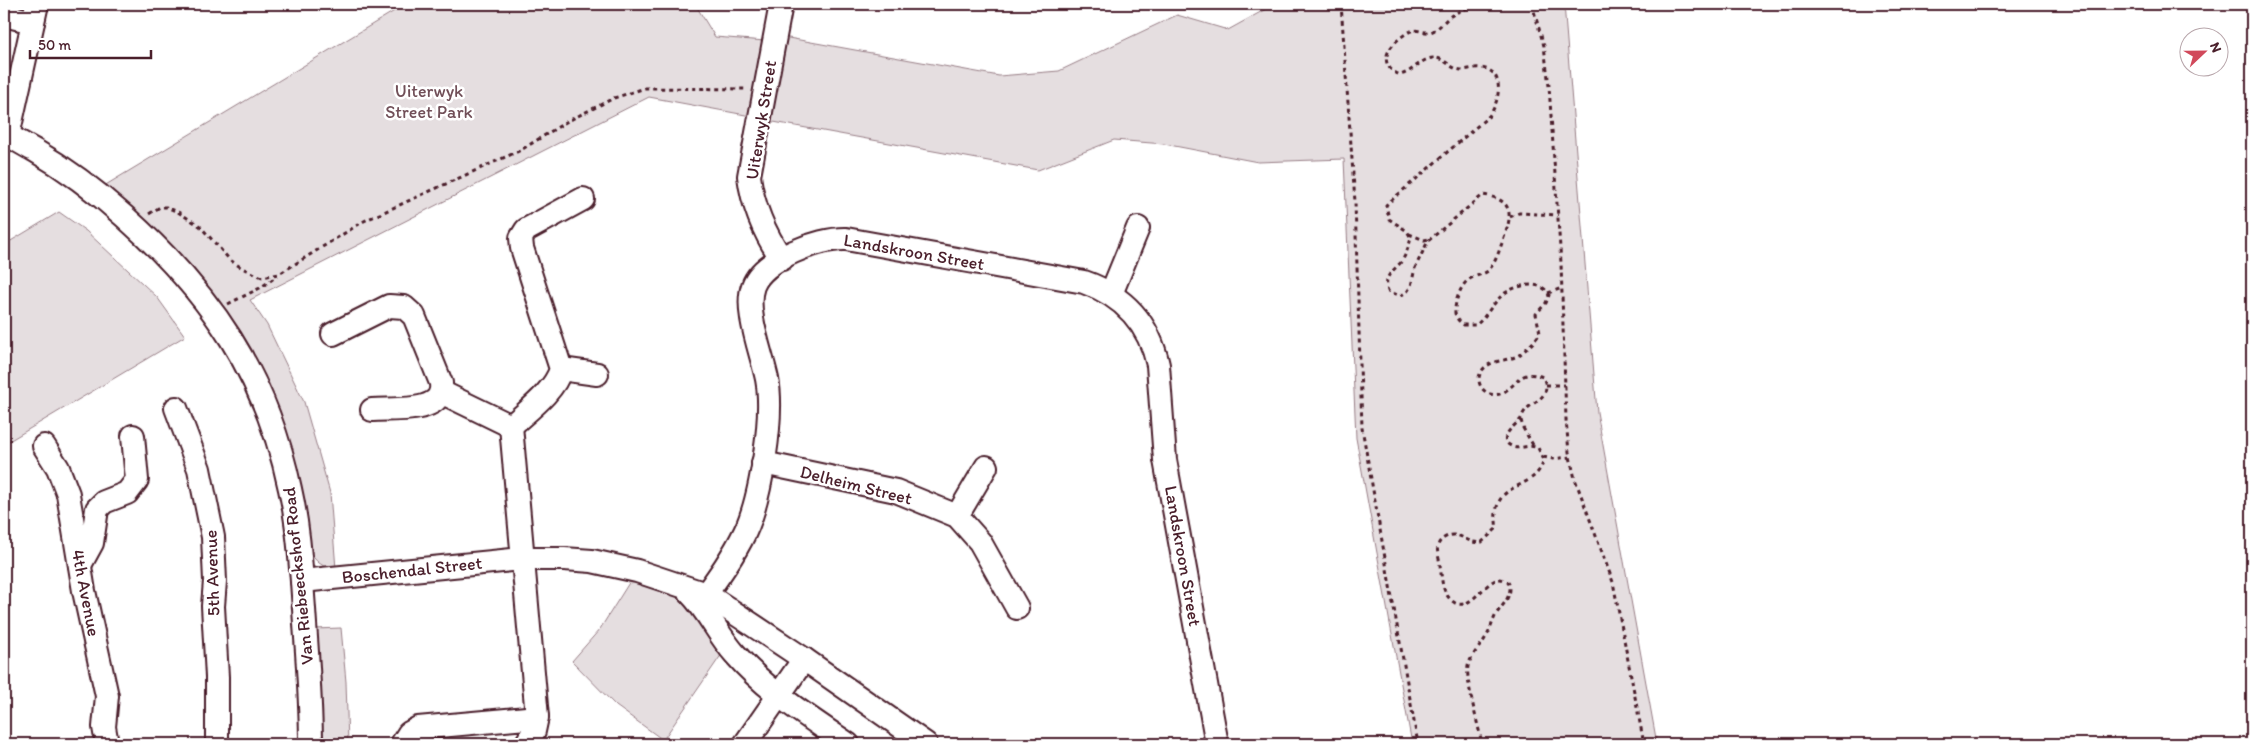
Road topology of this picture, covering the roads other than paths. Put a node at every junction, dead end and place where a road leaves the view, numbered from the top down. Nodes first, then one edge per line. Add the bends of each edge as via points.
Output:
1 (781, 4) edge
2 (35, 13) edge
3 (4, 15) edge
4 (6, 135) edge
5 (583, 199) dead end
6 (1138, 228) dead end
7 (782, 259) junction
8 (1111, 294) junction
9 (333, 334) dead end
10 (561, 370) junction
11 (597, 374) dead end
12 (441, 392) junction
13 (176, 408) dead end
14 (372, 410) dead end
15 (511, 426) junction
16 (133, 436) dead end
17 (44, 446) dead end
18 (763, 463) junction
19 (986, 467) dead end
20 (957, 516) junction
21 (522, 559) junction
22 (80, 565) junction
23 (302, 581) junction
24 (697, 595) junction
25 (1016, 608) dead end
26 (804, 659) junction
27 (778, 695) junction
28 (537, 717) junction
29 (107, 744) edge
30 (217, 744) edge
31 (311, 744) edge
32 (402, 744) edge
33 (526, 744) edge
34 (745, 744) edge
35 (848, 744) edge
36 (926, 744) edge
37 (1217, 744) edge

1 - 7 street, Uiterwyk Street via 749,176 759,220
2 - 3 street
2 - 4 street
4 - 23 street, Van Riebeeckshof Road via 52,160 93,188 173,262 214,311 249,369 274,429 291,491
5 - 10 street via 526,230 521,238
6 - 8 street
7 - 8 street, Landskroon Street via 823,240 846,239 1084,282
7 - 18 street, Landskroon Street via 763,270 751,295 769,394
8 - 37 street, Landskroon Street via 1136,316 1156,352 1165,460
9 - 12 street via 389,306 404,307 414,316 441,383
10 - 11 street
10 - 15 street via 543,396
12 - 14 street via 436,401 427,406
12 - 15 street
13 - 30 street, 5th Avenue via 199,469 213,537
15 - 21 street
16 - 22 street via 137,480 127,493 104,502 97,509 92,543
17 - 22 street, 4th Avenue via 58,468 68,494
18 - 20 street, Delheim Street via 896,491
18 - 24 street, Landskroon Street via 746,530
19 - 20 street
20 - 25 street, Delheim Street via 980,542
21 - 23 street, Boschendal Street
21 - 24 street, Boschendal Street via 592,561 645,573
21 - 28 street
22 - 29 street, 4th Avenue via 107,696 104,727
23 - 31 street, Van Riebeeckshof Road
24 - 26 street, Boschendal Street
24 - 27 street via 733,652
26 - 27 street
26 - 36 street, Boschendal Street
27 - 34 street
27 - 35 street
28 - 32 street via 418,728 409,733
28 - 33 street via 534,731

